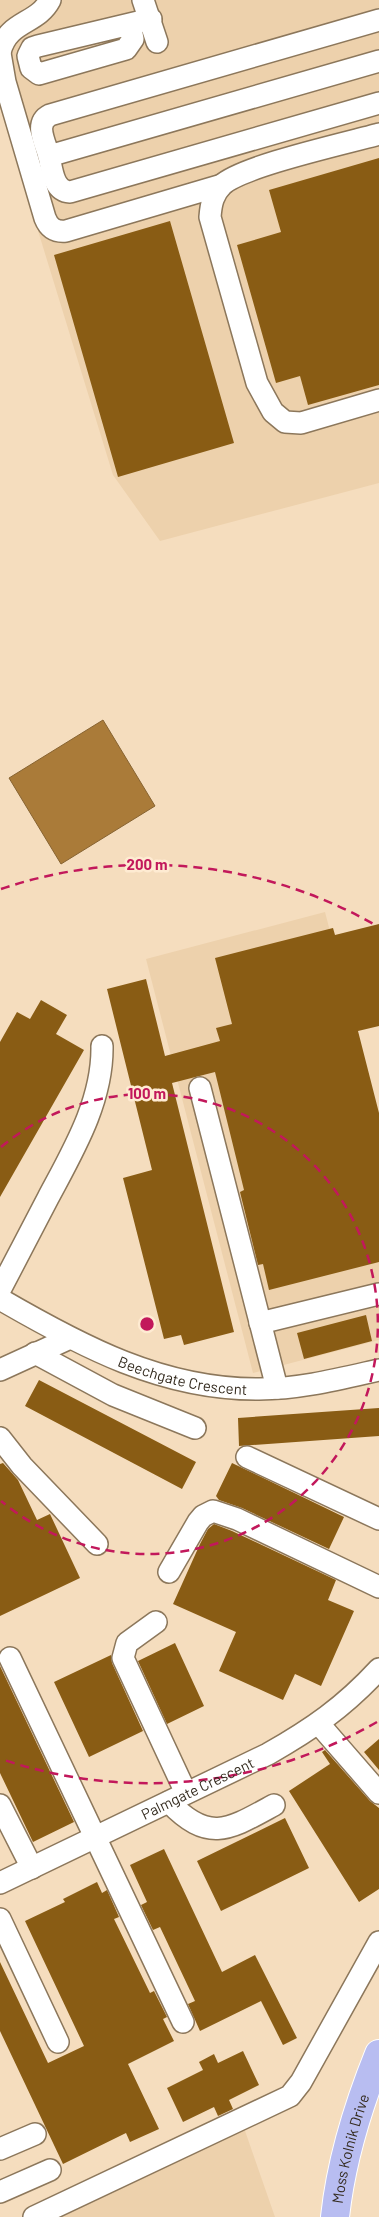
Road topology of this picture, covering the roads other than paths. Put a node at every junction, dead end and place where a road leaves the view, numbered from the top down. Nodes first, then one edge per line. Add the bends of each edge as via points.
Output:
1 (50, 0) edge
2 (147, 9) edge
3 (379, 20) edge
4 (130, 24) dead end
5 (157, 42) dead end
6 (0, 52) edge
7 (379, 61) edge
8 (379, 103) edge
9 (379, 134) edge
10 (49, 156) junction
11 (222, 185) junction
12 (379, 400) edge
13 (102, 1046) dead end
14 (200, 1088) dead end
15 (0, 1290) edge
16 (379, 1294) edge
17 (0, 1300) edge
18 (260, 1323) junction
19 (70, 1338) junction
20 (35, 1353) junction
21 (0, 1370) edge
22 (379, 1370) edge
23 (277, 1388) junction
24 (195, 1428) dead end
25 (0, 1438) edge
26 (247, 1457) dead end
27 (379, 1520) edge
28 (97, 1544) dead end
29 (169, 1572) dead end
30 (379, 1587) edge
31 (156, 1622) dead end
32 (10, 1658) dead end
33 (376, 1677) edge
34 (319, 1724) junction
35 (379, 1793) edge
36 (178, 1798) junction
37 (274, 1804) dead end
38 (0, 1806) edge
39 (94, 1838) junction
40 (32, 1868) junction
41 (0, 1883) edge
42 (0, 1919) edge
43 (379, 1942) edge
44 (183, 2022) dead end
45 (58, 2042) dead end
46 (379, 2054) edge
47 (35, 2134) dead end
48 (0, 2149) edge
49 (50, 2170) dead end
50 (0, 2192) edge
51 (34, 2217) edge
52 (336, 2217) edge

1 - 6 lane via 43,10 9,32
2 - 4 lane
2 - 5 lane
3 - 10 lane via 50,115 42,120 40,126
6 - 11 lane via 5,82 45,218 55,230 66,231
7 - 10 lane
8 - 10 lane via 70,192 62,190 56,182
9 - 11 lane via 282,161 234,177
11 - 12 lane via 210,204 212,228 257,383 273,412 285,422 302,423
13 - 15 lane via 98,1087 86,1122
14 - 18 lane
16 - 18 lane
17 - 19 lane, Beechgate Crescent
18 - 23 lane
19 - 20 lane
19 - 23 lane, Beechgate Crescent via 131,1366 182,1382 223,1389
20 - 21 lane
20 - 24 lane via 113,1395
22 - 23 lane, Beechgate Crescent via 313,1385
25 - 28 lane via 22,1466
26 - 27 lane
29 - 30 lane via 198,1522 213,1511 237,1518
31 - 36 lane via 127,1643 123,1658
32 - 39 lane
33 - 34 lane, Palmgate Crescent
34 - 35 lane
34 - 36 lane, Palmgate Crescent via 268,1754
36 - 37 lane via 184,1818 209,1828 235,1826
36 - 39 lane, Palmgate Crescent
38 - 40 lane
39 - 40 lane, Palmgate Crescent
39 - 44 lane
40 - 41 lane, Palmgate Crescent
42 - 45 lane
43 - 51 lane via 301,2082 290,2096
46 - 52 main road, Moss Kolnik Drive via 360,2100
47 - 48 lane
49 - 50 lane

